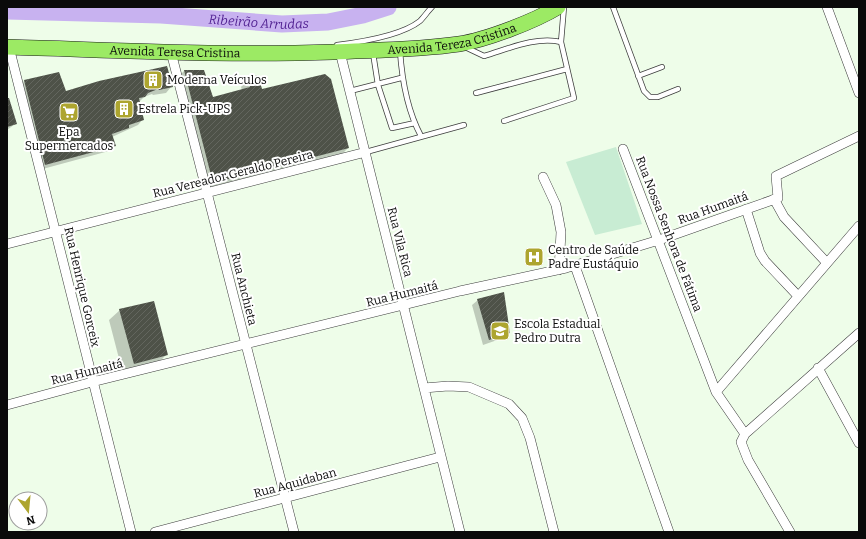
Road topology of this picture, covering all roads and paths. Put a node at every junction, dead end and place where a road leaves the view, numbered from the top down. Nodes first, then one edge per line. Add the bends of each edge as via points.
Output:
1 (432, 7) edge
2 (558, 7) edge
3 (564, 7) edge
4 (613, 7) edge
5 (827, 7) edge
6 (561, 42) junction
7 (460, 44) junction
8 (326, 46) dead end
9 (8, 47) edge
10 (337, 48) junction
11 (400, 49) junction
12 (373, 50) junction
13 (171, 52) junction
14 (266, 54) junction
15 (662, 68) dead end
16 (568, 69) junction
17 (11, 75) edge
18 (638, 76) junction
19 (401, 78) junction
20 (378, 85) junction
21 (678, 89) dead end
22 (350, 91) junction
23 (476, 93) dead end
24 (859, 93) edge
25 (504, 121) dead end
26 (414, 123) junction
27 (464, 125) dead end
28 (421, 136) junction
29 (859, 136) edge
30 (623, 149) dead end
31 (366, 152) junction
32 (543, 177) dead end
33 (207, 194) junction
34 (774, 199) junction
35 (746, 209) junction
36 (859, 226) edge
37 (57, 232) junction
38 (659, 240) junction
39 (7, 244) edge
40 (827, 263) junction
41 (575, 266) junction
42 (560, 270) junction
43 (798, 296) junction
44 (404, 307) junction
45 (859, 333) edge
46 (246, 345) junction
47 (818, 368) junction
48 (92, 382) junction
49 (424, 388) junction
50 (716, 392) junction
51 (7, 405) edge
52 (745, 434) junction
53 (859, 443) edge
54 (440, 457) junction
55 (285, 498) junction
56 (131, 532) edge
57 (155, 532) edge
58 (294, 532) edge
59 (460, 532) edge
60 (554, 532) edge
61 (669, 532) edge
62 (790, 532) edge

1 - 10 lane via 419,21 403,30
2 - 7 highway, Avenida Tereza Cristina via 538,18
3 - 6 lane
4 - 18 lane
5 - 24 street
6 - 7 lane via 539,40 484,56
6 - 16 lane
7 - 11 highway, Avenida Tereza Cristina
8 - 14 lane
9 - 13 highway, Avenida Teresa Cristina
9 - 17 street, Rua Henrique Gorceix
10 - 12 highway, Avenida Tereza Cristina
10 - 14 highway, Avenida Teresa Cristina
10 - 22 street, Rua Vila Rica
11 - 12 highway, Avenida Tereza Cristina
11 - 19 lane
12 - 20 lane
13 - 14 highway, Avenida Teresa Cristina
13 - 33 street, Rua Anchieta
15 - 18 lane
16 - 23 lane
16 - 25 lane via 574,98
17 - 37 street, Rua Henrique Gorceix
18 - 21 lane via 644,91 650,97
19 - 20 lane
19 - 26 lane
20 - 22 lane
20 - 26 lane via 392,128
22 - 31 street, Rua Vila Rica
26 - 28 lane
27 - 28 lane, Rua Vereador Geraldo Pereira
28 - 31 lane, Rua Vereador Geraldo Pereira
29 - 34 street via 775,178 779,197
30 - 38 street, Rua Nossa Senhora de Fátima
31 - 33 street, Rua Vereador Geraldo Pereira
31 - 44 street, Rua Vila Rica
32 - 42 street via 556,205 561,232
33 - 37 street, Rua Vereador Geraldo Pereira
33 - 46 street, Rua Anchieta
34 - 35 street, Rua Humaitá
34 - 40 street via 784,217
35 - 38 street, Rua Humaitá
35 - 43 street via 760,253
36 - 40 street
37 - 39 street, Rua Vereador Geraldo Pereira
37 - 48 street, Rua Henrique Gorceix
38 - 41 street, Rua Humaitá
38 - 50 street, Rua Nossa Senhora de Fátima
40 - 43 street
41 - 42 street, Rua Humaitá
41 - 61 street
42 - 44 street, Rua Humaitá via 460,291
43 - 50 street
44 - 46 street, Rua Humaitá
44 - 49 street, Rua Vila Rica
45 - 47 street
46 - 48 street, Rua Humaitá
46 - 55 street, Rua Anchieta
47 - 52 street
47 - 53 street
48 - 51 street, Rua Humaitá
48 - 56 street, Rua Henrique Gorceix
49 - 54 street, Rua Vila Rica
49 - 60 street via 469,388 509,404 522,418 530,438
50 - 52 street, Rua Nossa Senhora de Fátima
52 - 62 street via 741,442 742,449
54 - 55 street, Rua Aquidaban
54 - 59 street, Rua Vila Rica
55 - 57 street, Rua Aquidaban
55 - 58 street, Rua Anchieta

